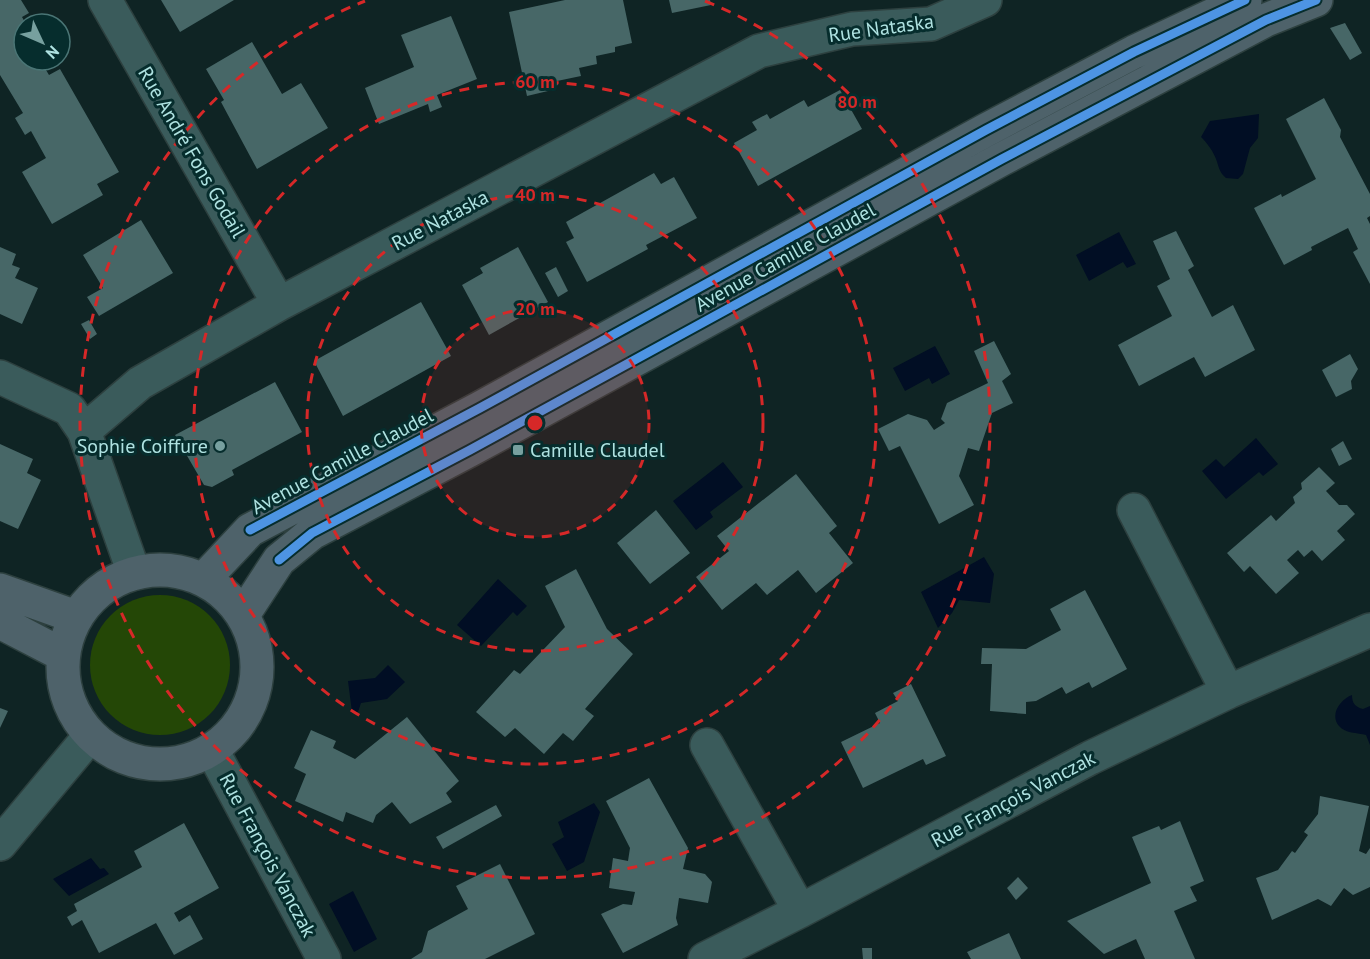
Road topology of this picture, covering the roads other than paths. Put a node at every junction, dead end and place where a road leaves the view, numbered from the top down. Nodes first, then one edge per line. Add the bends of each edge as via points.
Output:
1 (105, 0) edge
2 (986, 0) edge
3 (1245, 0) edge
4 (1316, 0) edge
5 (279, 304) junction
6 (0, 377) edge
7 (84, 431) junction
8 (1134, 510) dead end
9 (134, 573) junction
10 (204, 579) junction
11 (0, 590) edge
12 (243, 615) junction
13 (76, 617) junction
14 (0, 622) edge
15 (1370, 630) edge
16 (63, 656) junction
17 (1228, 692) junction
18 (90, 736) junction
19 (707, 745) dead end
20 (212, 750) junction
21 (0, 844) edge
22 (800, 912) junction
23 (324, 959) edge
24 (705, 959) edge

1 - 5 street, Rue André Fons Godail
2 - 5 street, Rue Nataska via 931,24 852,29 759,51
3 - 10 main road, Avenue Camille Claudel via 1134,52 986,130 250,530
4 - 12 main road, Avenue Camille Claudel via 1266,20 1002,159 481,445 312,533 279,560
5 - 7 street, Rue Nataska via 140,382
6 - 7 street via 69,409
7 - 9 street
8 - 17 street
9 - 10 main road via 169,570
9 - 13 main road via 91,598
10 - 12 main road via 226,594
11 - 13 main road
12 - 20 main road via 254,638 258,663 255,689 247,713 232,734
13 - 16 main road
14 - 16 main road
15 - 17 street, Rue François Vanczak
16 - 18 main road via 68,699
17 - 22 street, Rue François Vanczak via 1090,758
18 - 20 main road via 127,759 148,764 181,762
18 - 21 street
19 - 22 street
20 - 23 street, Rue François Vanczak
22 - 24 street, Rue François Vanczak

